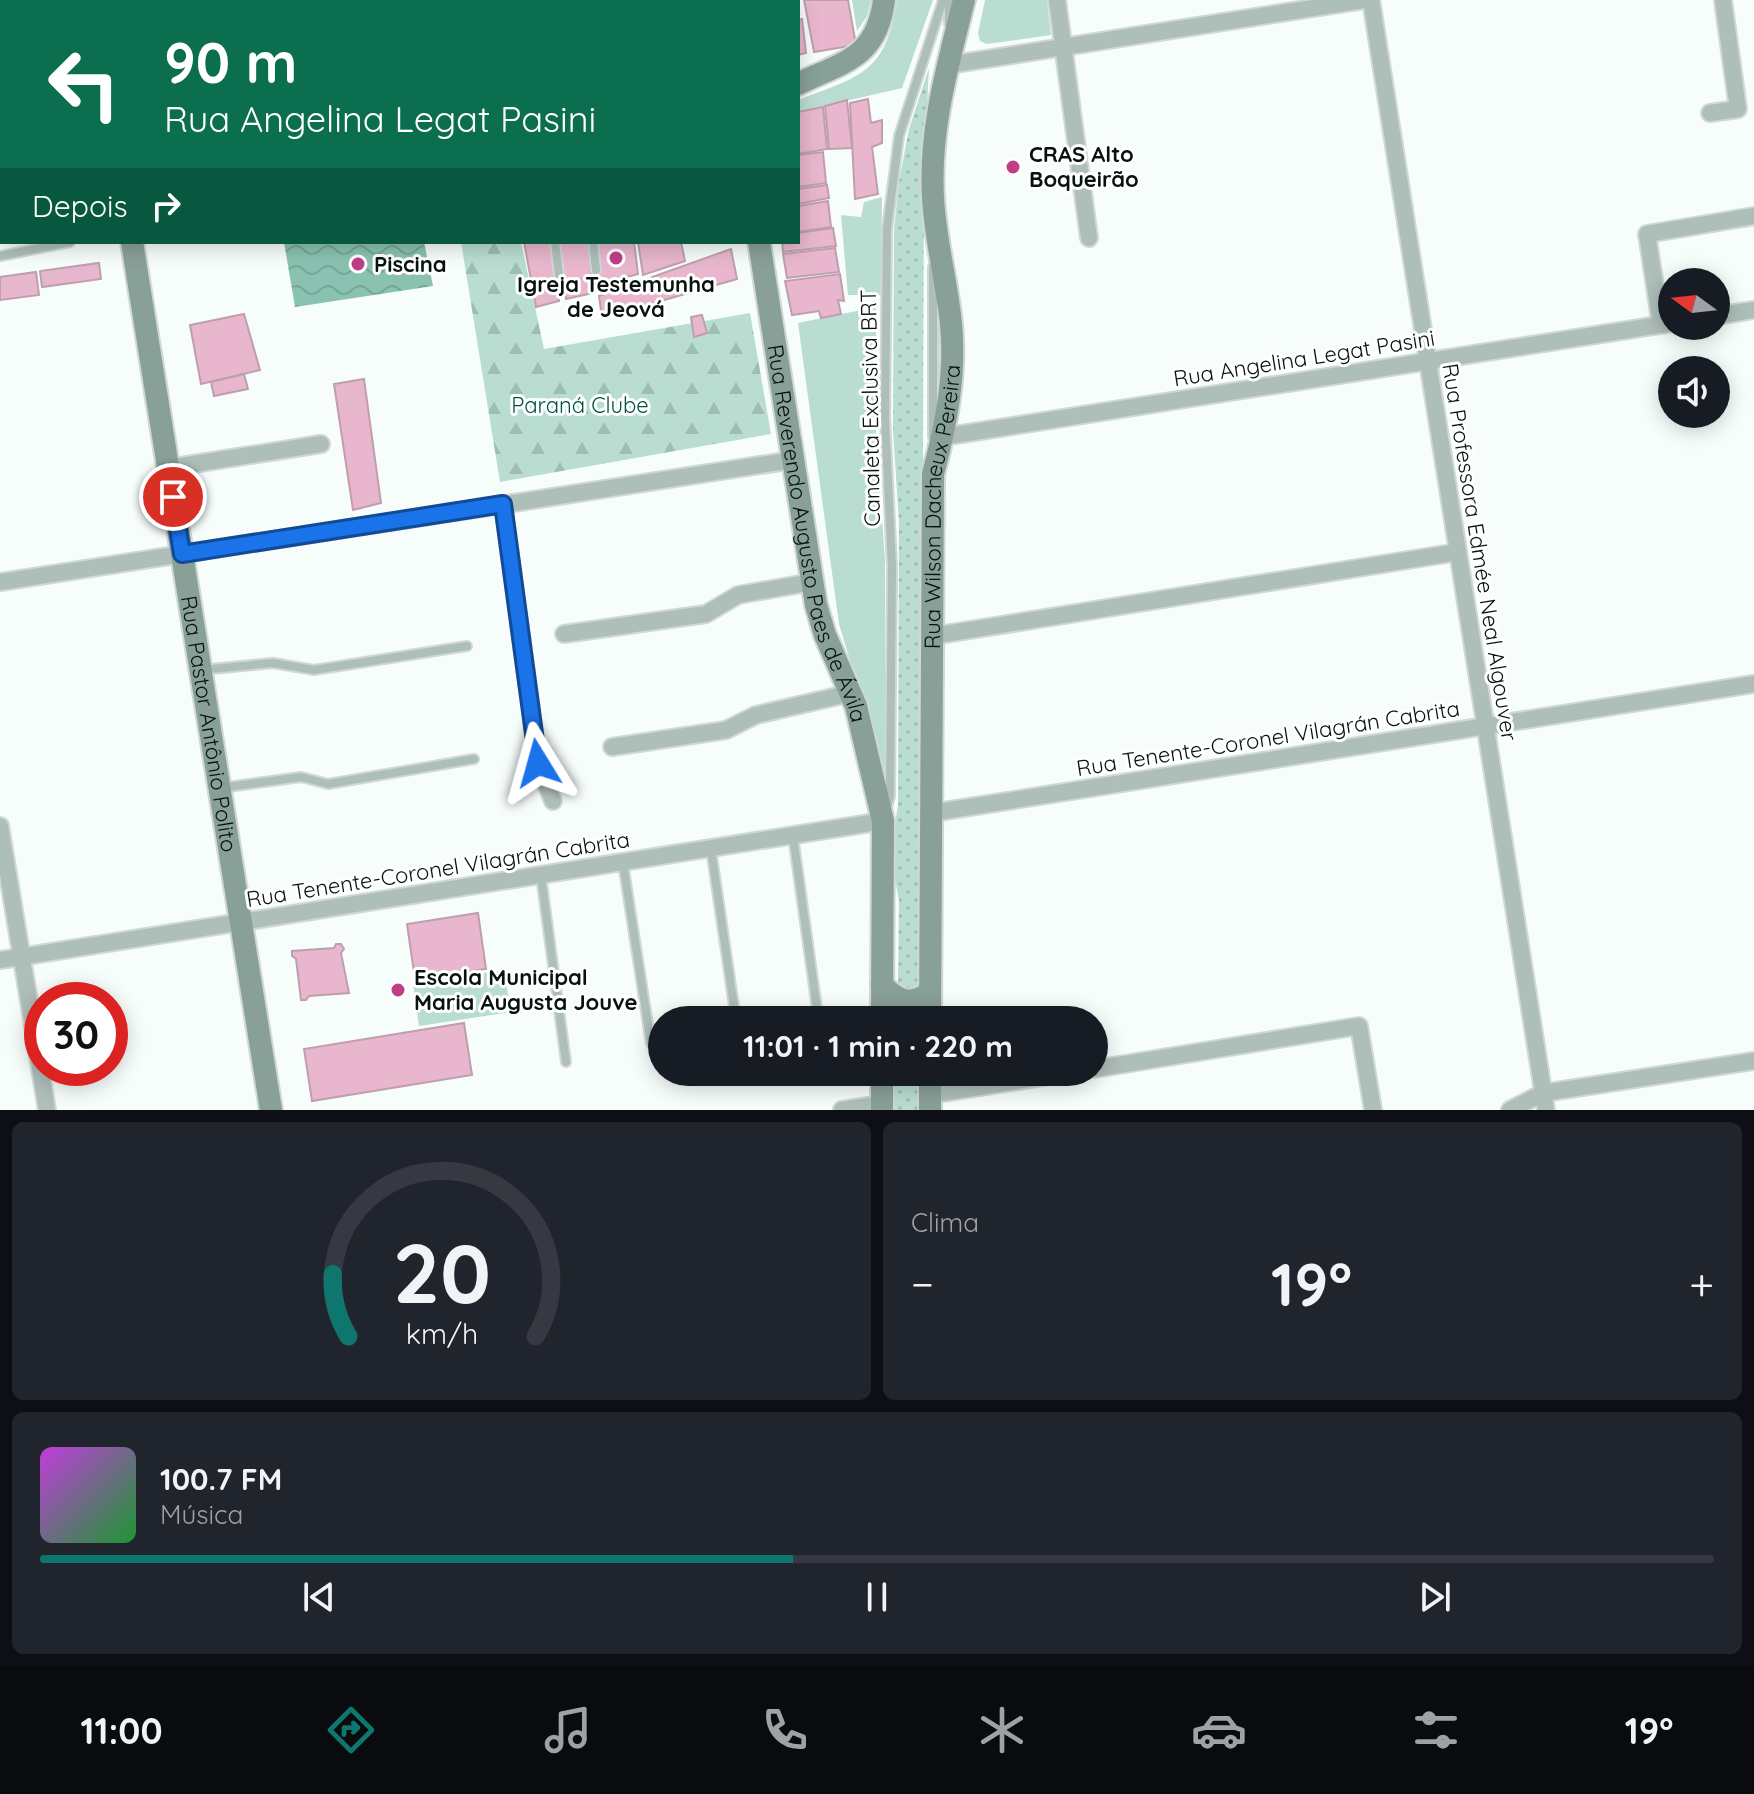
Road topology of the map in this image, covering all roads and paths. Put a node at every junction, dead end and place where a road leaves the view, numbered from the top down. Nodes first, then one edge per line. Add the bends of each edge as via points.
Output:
1 (884, 0) edge
2 (943, 0) edge
3 (949, 0) edge
4 (964, 0) edge
5 (1057, 0) edge
6 (1364, 0) edge
7 (1371, 0) edge
8 (1723, 0) edge
9 (1063, 48) junction
10 (948, 65) junction
11 (800, 83) edge
12 (1710, 113) dead end
13 (933, 199) junction
14 (1754, 216) edge
15 (1089, 238) dead end
16 (132, 244) edge
17 (555, 244) edge
18 (593, 244) edge
19 (759, 244) edge
20 (31, 246) edge
21 (0, 256) edge
22 (596, 270) dead end
23 (559, 275) dead end
24 (1658, 284) edge
25 (1754, 310) edge
26 (1730, 314) edge
27 (1658, 325) edge
28 (1428, 361) junction
29 (942, 437) junction
30 (321, 444) dead end
31 (793, 460) junction
32 (168, 468) junction
33 (933, 474) junction
34 (503, 504) junction
35 (1458, 552) junction
36 (182, 554) junction
37 (0, 582) edge
38 (812, 582) junction
39 (564, 634) dead end
40 (932, 636) junction
41 (467, 646) dead end
42 (201, 670) junction
43 (1754, 684) edge
44 (851, 693) junction
45 (1485, 726) junction
46 (612, 747) dead end
47 (474, 759) dead end
48 (220, 788) junction
49 (553, 801) dead end
50 (931, 813) junction
51 (883, 821) junction
52 (0, 826) edge
53 (793, 835) junction
54 (711, 848) junction
55 (623, 862) junction
56 (541, 875) junction
57 (241, 922) junction
58 (22, 956) junction
59 (0, 960) edge
60 (882, 985) junction
61 (930, 992) junction
62 (734, 1006) edge
63 (817, 1006) edge
64 (882, 1006) edge
65 (930, 1006) edge
66 (648, 1024) edge
67 (1754, 1061) edge
68 (566, 1062) dead end
69 (1108, 1067) edge
70 (882, 1086) edge
71 (1009, 1086) edge
72 (1543, 1093) junction
73 (930, 1103) edge
74 (882, 1107) edge
75 (47, 1110) edge
76 (271, 1110) edge
77 (842, 1110) edge
78 (1373, 1110) edge
79 (1510, 1110) edge
80 (1546, 1110) edge

1 - 11 main road via 870,42 845,64
2 - 51 lane, Canaleta Exclusiva BRT via 899,136 887,229 885,418 892,582 890,796
3 - 10 lane
4 - 10 main road, Rua Wilson Dacheux Pereira
5 - 9 street
6 - 9 street
7 - 28 street, Rua Professora Edmée Neal Algouver
8 - 12 street via 1738,109
9 - 10 street
9 - 15 street
10 - 13 main road, Rua Wilson Dacheux Pereira via 935,129
13 - 29 main road, Rua Wilson Dacheux Pereira via 952,347
13 - 33 lane
14 - 24 street via 1647,234
16 - 32 main road, Rua Pastor Antônio Polito
17 - 23 lane
18 - 22 lane
19 - 31 main road, Rua Reverendo Augusto Paes de Ávila
20 - 21 lane
25 - 26 street
27 - 28 street, Rua Angelina Legat Pasini
28 - 29 street, Rua Angelina Legat Pasini
28 - 35 street, Rua Professora Edmée Neal Algouver
29 - 33 main road, Rua Wilson Dacheux Pereira
30 - 32 street
31 - 34 street
31 - 38 main road, Rua Reverendo Augusto Paes de Ávila
32 - 36 main road, Rua Pastor Antônio Polito
33 - 40 main road, Rua Wilson Dacheux Pereira
34 - 36 street
34 - 49 street via 538,763
35 - 40 street
35 - 45 street, Rua Professora Edmée Neal Algouver
36 - 37 street
36 - 42 main road, Rua Pastor Antônio Polito
38 - 39 street via 738,595 706,614
38 - 44 main road, Rua Reverendo Augusto Paes de Ávila via 820,619
40 - 50 main road, Rua Wilson Dacheux Pereira
41 - 42 lane via 314,670 273,663
42 - 48 main road, Rua Pastor Antônio Polito
43 - 45 street, Rua Tenente-Coronel Vilagrán Cabrita
44 - 46 street via 756,715 726,730
44 - 51 main road, Rua Reverendo Augusto Paes de Ávila
45 - 50 street, Rua Tenente-Coronel Vilagrán Cabrita
45 - 72 street, Rua Professora Edmée Neal Algouver
47 - 48 lane via 328,784 301,777
48 - 57 main road, Rua Pastor Antônio Polito
50 - 61 main road, Rua Wilson Dacheux Pereira
51 - 53 street, Rua Tenente-Coronel Vilagrán Cabrita
51 - 60 main road
52 - 58 street
53 - 54 street, Rua Tenente-Coronel Vilagrán Cabrita
53 - 63 lane
54 - 55 street, Rua Tenente-Coronel Vilagrán Cabrita
54 - 62 lane
55 - 56 street, Rua Tenente-Coronel Vilagrán Cabrita
55 - 66 lane
56 - 57 street, Rua Tenente-Coronel Vilagrán Cabrita
56 - 68 lane
57 - 58 street, Rua Tenente-Coronel Vilagrán Cabrita
57 - 76 main road, Rua Pastor Antônio Polito
58 - 59 street, Rua Tenente-Coronel Vilagrán Cabrita
58 - 75 street
60 - 61 main road via 903,1001
60 - 64 main road
61 - 65 main road, Rua Wilson Dacheux Pereira
67 - 72 street
69 - 78 street via 1359,1026
70 - 74 main road
71 - 73 street
72 - 79 street
72 - 80 street, Rua Professora Edmée Neal Algouver
74 - 77 street

